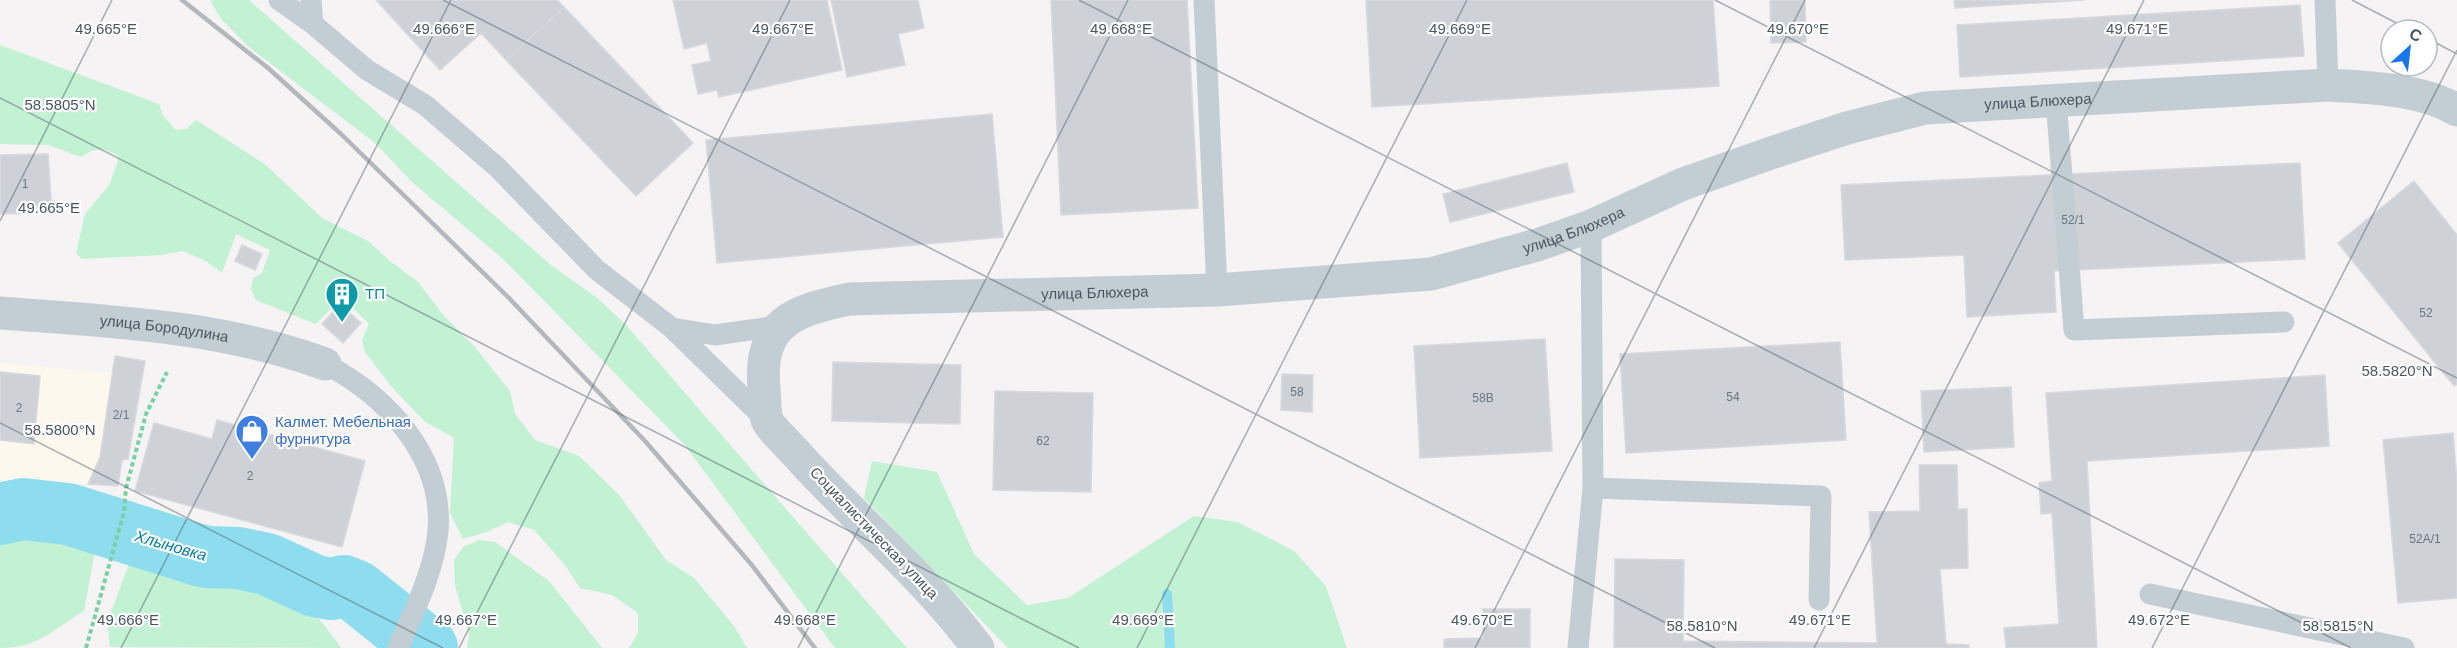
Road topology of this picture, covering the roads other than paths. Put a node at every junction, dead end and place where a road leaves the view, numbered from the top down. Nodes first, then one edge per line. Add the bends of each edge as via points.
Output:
1 (279, 0) edge
2 (311, 0) edge
3 (1204, 0) edge
4 (2325, 0) edge
5 (313, 24) junction
6 (2328, 86) junction
7 (2056, 100) junction
8 (2457, 110) edge
9 (1591, 226) junction
10 (1217, 290) junction
11 (0, 313) edge
12 (2284, 322) dead end
13 (778, 326) junction
14 (672, 328) junction
15 (325, 364) joint
16 (767, 421) junction
17 (1593, 488) junction
18 (2150, 594) dead end
19 (1819, 600) dead end
20 (398, 648) edge
21 (978, 648) edge
22 (1578, 648) edge
23 (2404, 648) edge

1 - 5 lane
2 - 5 lane
3 - 10 lane
4 - 6 lane
5 - 14 lane via 367,70 425,105 497,167 597,270
6 - 7 street, улица Блюхера
6 - 8 street, улица Блюхера via 2418,95
7 - 9 street, улица Блюхера via 1925,108 1847,128 1683,184
7 - 12 lane via 2074,330
9 - 10 street, улица Блюхера via 1431,274
9 - 17 lane
10 - 13 street, улица Блюхера via 849,299 819,306
11 - 15 street, улица Бородулина via 227,336
13 - 14 lane via 715,335
13 - 16 street via 764,350
14 - 16 lane
15 - 20 lane via 365,387 398,421 428,465 435,483 438,531 433,556
16 - 21 street, Социалистическая улица via 912,569
17 - 19 lane via 1821,496
17 - 22 lane
18 - 23 lane

